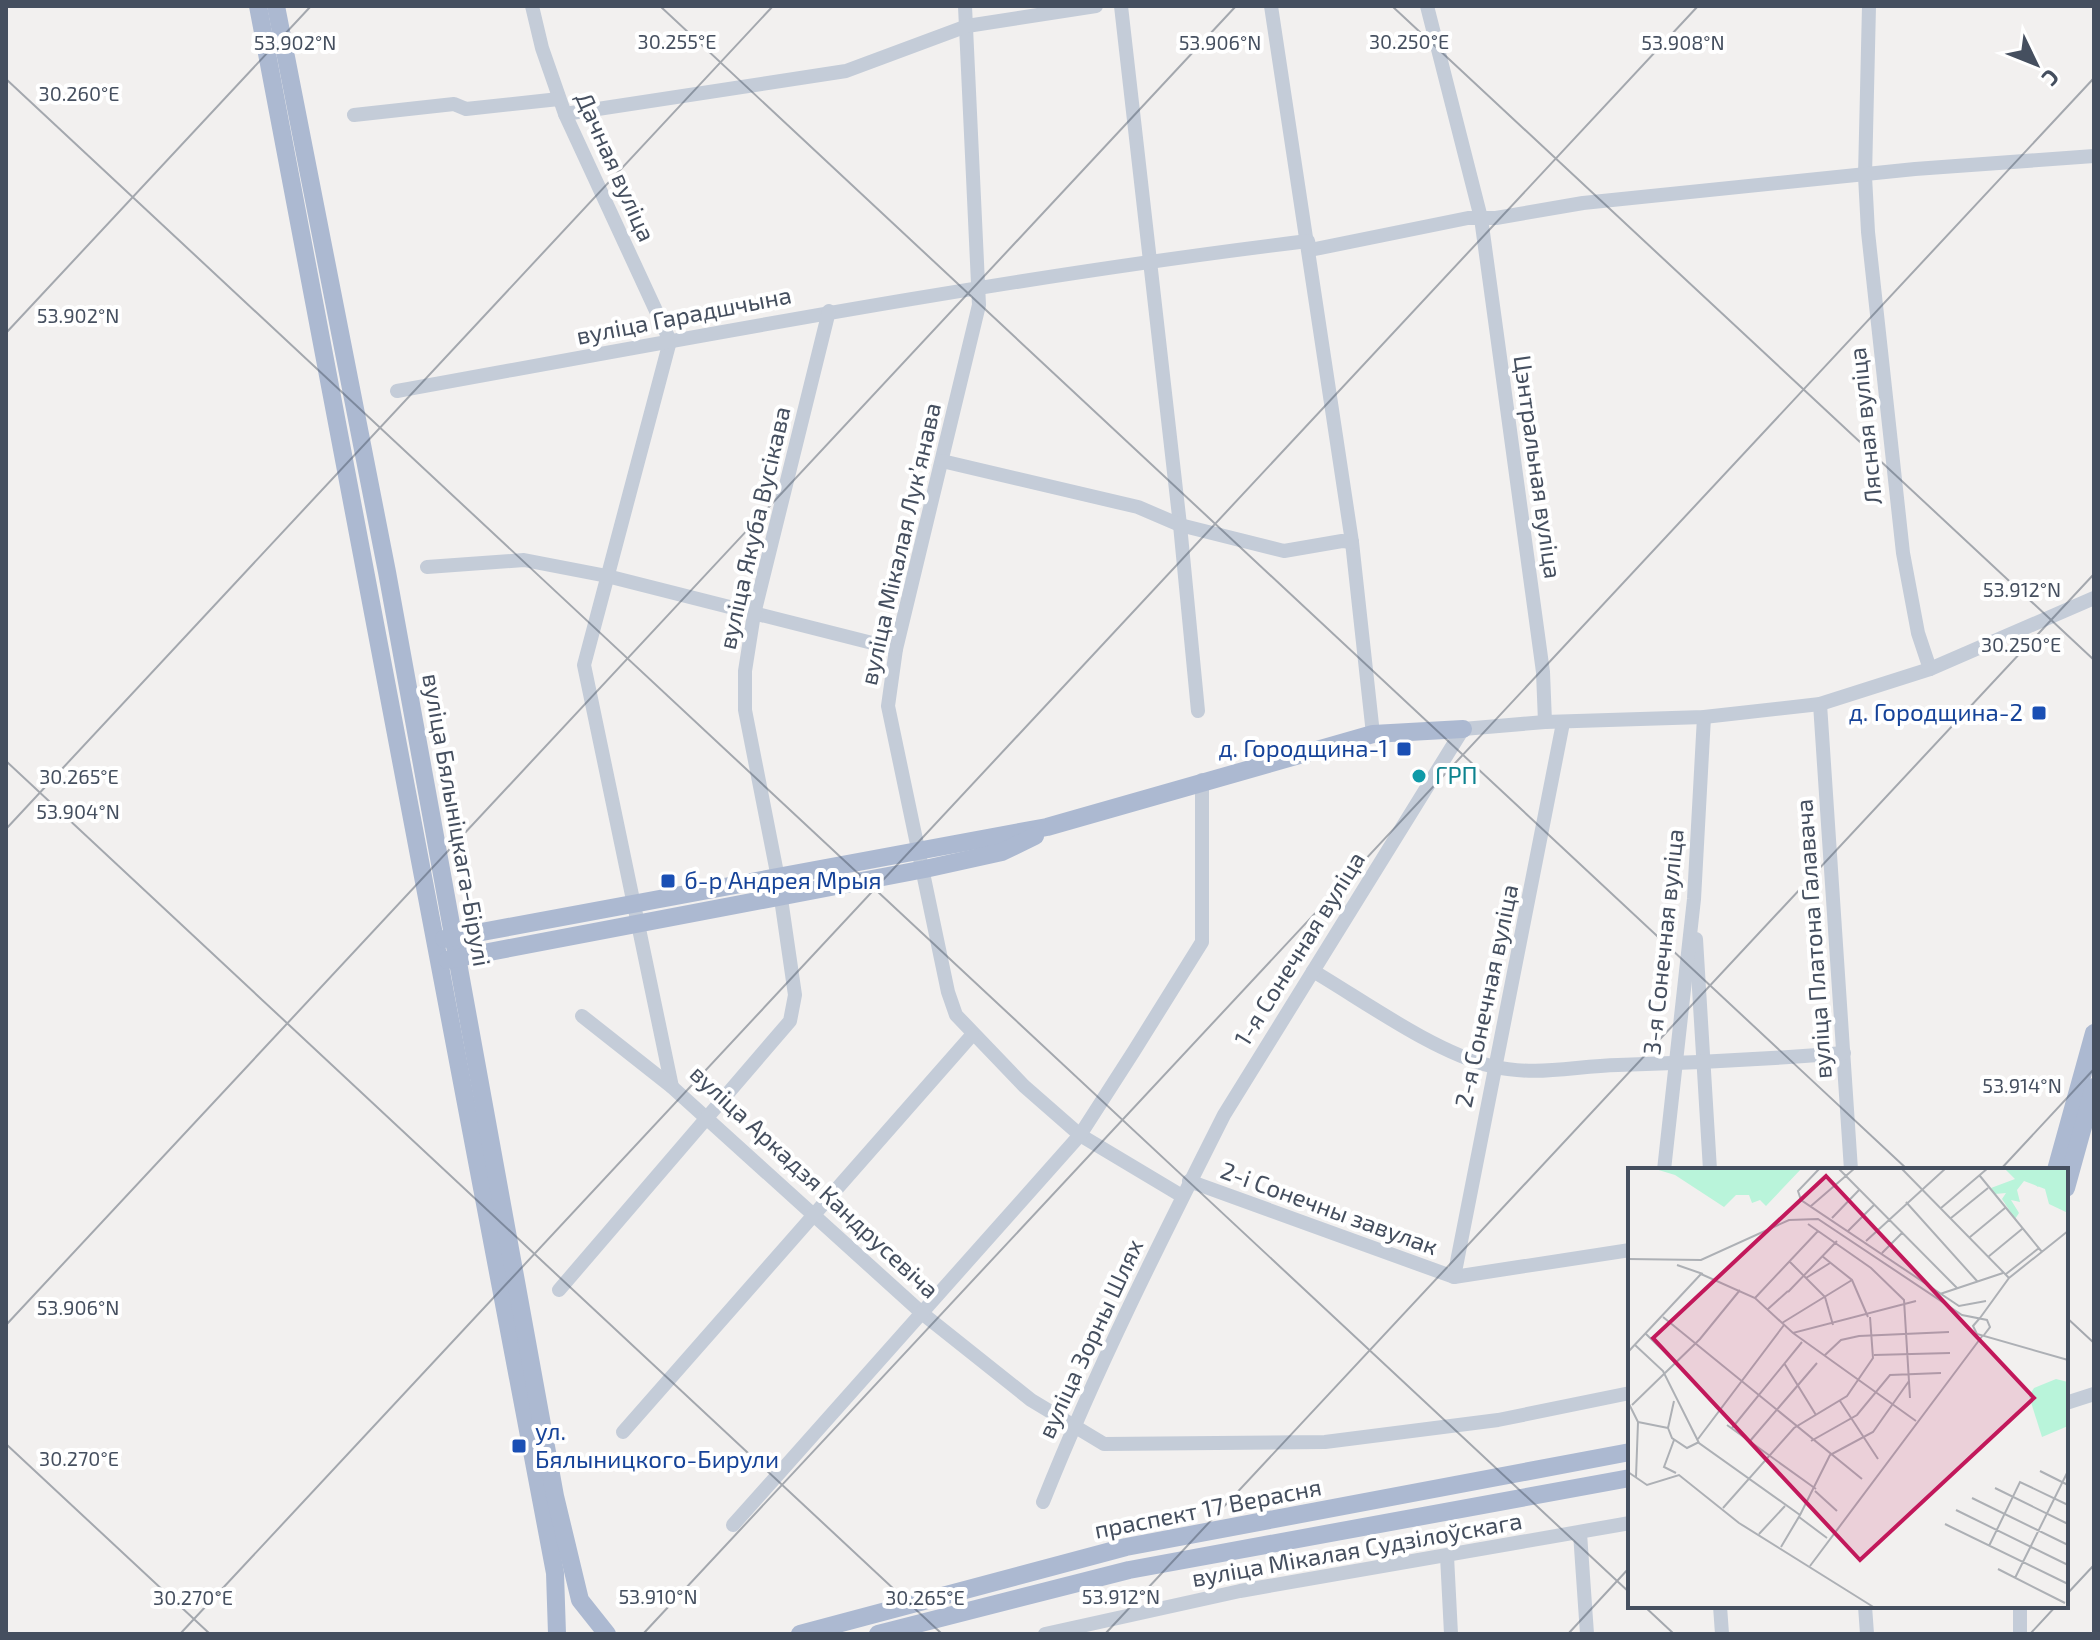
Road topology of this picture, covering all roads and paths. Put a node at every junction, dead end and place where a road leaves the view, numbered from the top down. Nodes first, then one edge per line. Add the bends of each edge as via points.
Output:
1 (258, 6) edge
2 (276, 6) edge
3 (532, 6) edge
4 (965, 6) edge
5 (1096, 6) edge
6 (1121, 6) edge
7 (1271, 6) edge
8 (1427, 6) edge
9 (1869, 6) edge
10 (967, 26) junction
11 (559, 99) junction
12 (565, 114) junction
13 (354, 115) dead end
14 (2094, 156) edge
15 (1865, 176) junction
16 (1481, 218) junction
17 (1309, 246) junction
18 (1151, 262) junction
19 (980, 290) junction
20 (829, 311) junction
21 (670, 341) junction
22 (397, 391) dead end
23 (942, 461) junction
24 (1180, 525) junction
25 (1352, 542) junction
26 (427, 567) dead end
27 (607, 576) junction
28 (2094, 598) edge
29 (754, 614) junction
30 (896, 649) junction
31 (1930, 669) junction
32 (1820, 704) junction
33 (1198, 711) dead end
34 (1704, 717) junction
35 (1545, 722) junction
36 (1563, 723) junction
37 (1463, 729) junction
38 (1373, 734) junction
39 (1202, 780) junction
40 (923, 861) junction
41 (779, 887) junction
42 (1694, 899) junction
43 (637, 914) junction
44 (446, 939) junction
45 (449, 959) junction
46 (1313, 971) junction
47 (582, 1016) dead end
48 (2094, 1033) edge
49 (972, 1035) junction
50 (1844, 1053) junction
51 (1674, 1064) junction
52 (1702, 1064) junction
53 (1493, 1066) junction
54 (672, 1087) junction
55 (2094, 1087) edge
56 (708, 1119) junction
57 (1080, 1135) junction
58 (1664, 1168) edge
59 (1710, 1168) edge
60 (1851, 1168) edge
61 (2057, 1168) edge
62 (1189, 1181) junction
63 (2068, 1181) edge
64 (1182, 1196) junction
65 (814, 1215) junction
66 (1628, 1250) edge
67 (1454, 1277) junction
68 (559, 1290) dead end
69 (923, 1314) junction
70 (1628, 1393) edge
71 (2094, 1394) edge
72 (2068, 1402) edge
73 (1073, 1427) junction
74 (623, 1432) dead end
75 (1628, 1452) edge
76 (1628, 1478) edge
77 (1043, 1502) dead end
78 (1628, 1523) edge
79 (733, 1525) dead end
80 (1580, 1533) junction
81 (1447, 1556) junction
82 (1720, 1608) edge
83 (1865, 1608) edge
84 (2020, 1608) edge
85 (557, 1634) edge
86 (607, 1634) edge
87 (800, 1634) edge
88 (878, 1634) edge
89 (1045, 1634) edge
90 (1451, 1634) edge
91 (1587, 1634) edge
92 (1722, 1634) edge
93 (1867, 1634) edge
94 (2020, 1634) edge

1 - 44 main road, вуліца Бялыніцкага-Бірулі
2 - 44 main road, вуліца Бялыніцкага-Бірулі
3 - 11 street, Дачная вуліца
4 - 10 street, вуліца Мікалая Лукʼянава
5 - 10 street
6 - 18 street
7 - 17 street
8 - 16 street, Цэнтральная вуліца
9 - 15 street, Лясная вуліца
10 - 12 street via 846,71
10 - 19 street, вуліца Мікалая Лукʼянава
11 - 12 street, Дачная вуліца
11 - 13 street
12 - 21 street, Дачная вуліца
14 - 15 street
15 - 16 street
15 - 31 street, Лясная вуліца via 1899,525 1918,633
16 - 17 street
16 - 35 street, Цэнтральная вуліца via 1543,672
17 - 18 street
17 - 25 street
18 - 19 street
18 - 24 street
19 - 20 street, вуліца Гарадшчына
19 - 23 street, вуліца Мікалая Лукʼянава
20 - 21 street, вуліца Гарадшчына
20 - 29 street, вуліца Якуба Вусікава
21 - 22 street, вуліца Гарадшчына
21 - 27 street, вуліца Аркадзя Кандрусевіча
23 - 24 street via 1138,507
23 - 30 street, вуліца Мікалая Лукʼянава
24 - 25 street via 1284,551
24 - 33 street
25 - 38 street
26 - 27 street via 524,560
27 - 29 street
27 - 43 street, вуліца Аркадзя Кандрусевіча via 584,665
28 - 31 street
29 - 30 street
29 - 41 street, вуліца Якуба Вусікава via 745,710
30 - 40 street, вуліца Мікалая Лукʼянава via 888,706
31 - 32 street
32 - 34 street
32 - 50 street, вуліца Платона Галавача
34 - 36 street
34 - 42 street, 3-я Сонечная вуліца
35 - 36 street
35 - 37 street
36 - 53 street, 2-я Сонечная вуліца
37 - 38 main road
37 - 46 street, 1-я Сонечная вуліца
38 - 39 main road
39 - 40 main road via 1047,827 1002,852
39 - 57 street via 1202,942
40 - 41 main road
40 - 49 street, вуліца Мікалая Лукʼянава via 948,992 956,1015
41 - 43 main road
41 - 56 street, вуліца Якуба Вусікава via 795,995 790,1021
42 - 51 street, 3-я Сонечная вуліца
42 - 52 street
43 - 44 main road
43 - 45 main road
43 - 54 street, вуліца Аркадзя Кандрусевіча
44 - 45 main road, вуліца Бялыніцкага-Бірулі
45 - 85 main road, вуліца Бялыніцкага-Бірулі via 555,1573
45 - 86 main road, вуліца Бялыніцкага-Бірулі via 555,1496 580,1600
46 - 53 street via 1451,1050
46 - 62 street, 1-я Сонечная вуліца
47 - 54 street
48 - 61 main road
49 - 57 street, вуліца Мікалая Лукʼянава
49 - 65 street
50 - 52 street
50 - 60 street, вуліца Платона Галавача
51 - 52 street
51 - 53 street via 1547,1073
51 - 58 street, 3-я Сонечная вуліца
52 - 59 street
53 - 67 street, 2-я Сонечная вуліца
54 - 56 street, вуліца Аркадзя Кандрусевіча
55 - 63 main road
56 - 65 street, вуліца Аркадзя Кандрусевіча
56 - 68 street, вуліца Якуба Вусікава
57 - 64 street, вуліца Мікалая Лукʼянава
57 - 69 street
62 - 64 street, 1-я Сонечная вуліца
62 - 67 street, 2-і Сонечны завулак
64 - 73 street, вуліца Зорны Шлях
65 - 69 street, вуліца Аркадзя Кандрусевіча
65 - 74 street
66 - 67 street
69 - 73 street, вуліца Аркадзя Кандрусевіча
69 - 79 street
70 - 73 street via 1468,1425 1325,1442 1104,1444
71 - 72 street
73 - 77 street, вуліца Зорны Шлях
75 - 87 main road, праспект 17 Верасня via 1126,1547
76 - 88 main road, праспект 17 Верасня via 1129,1570
78 - 80 street, вуліца Мікалая Судзілоўскага
80 - 81 street, вуліца Мікалая Судзілоўскага
80 - 91 street
81 - 89 street, вуліца Мікалая Судзілоўскага via 1240,1591
81 - 90 street
82 - 92 street
83 - 93 street
84 - 94 street

